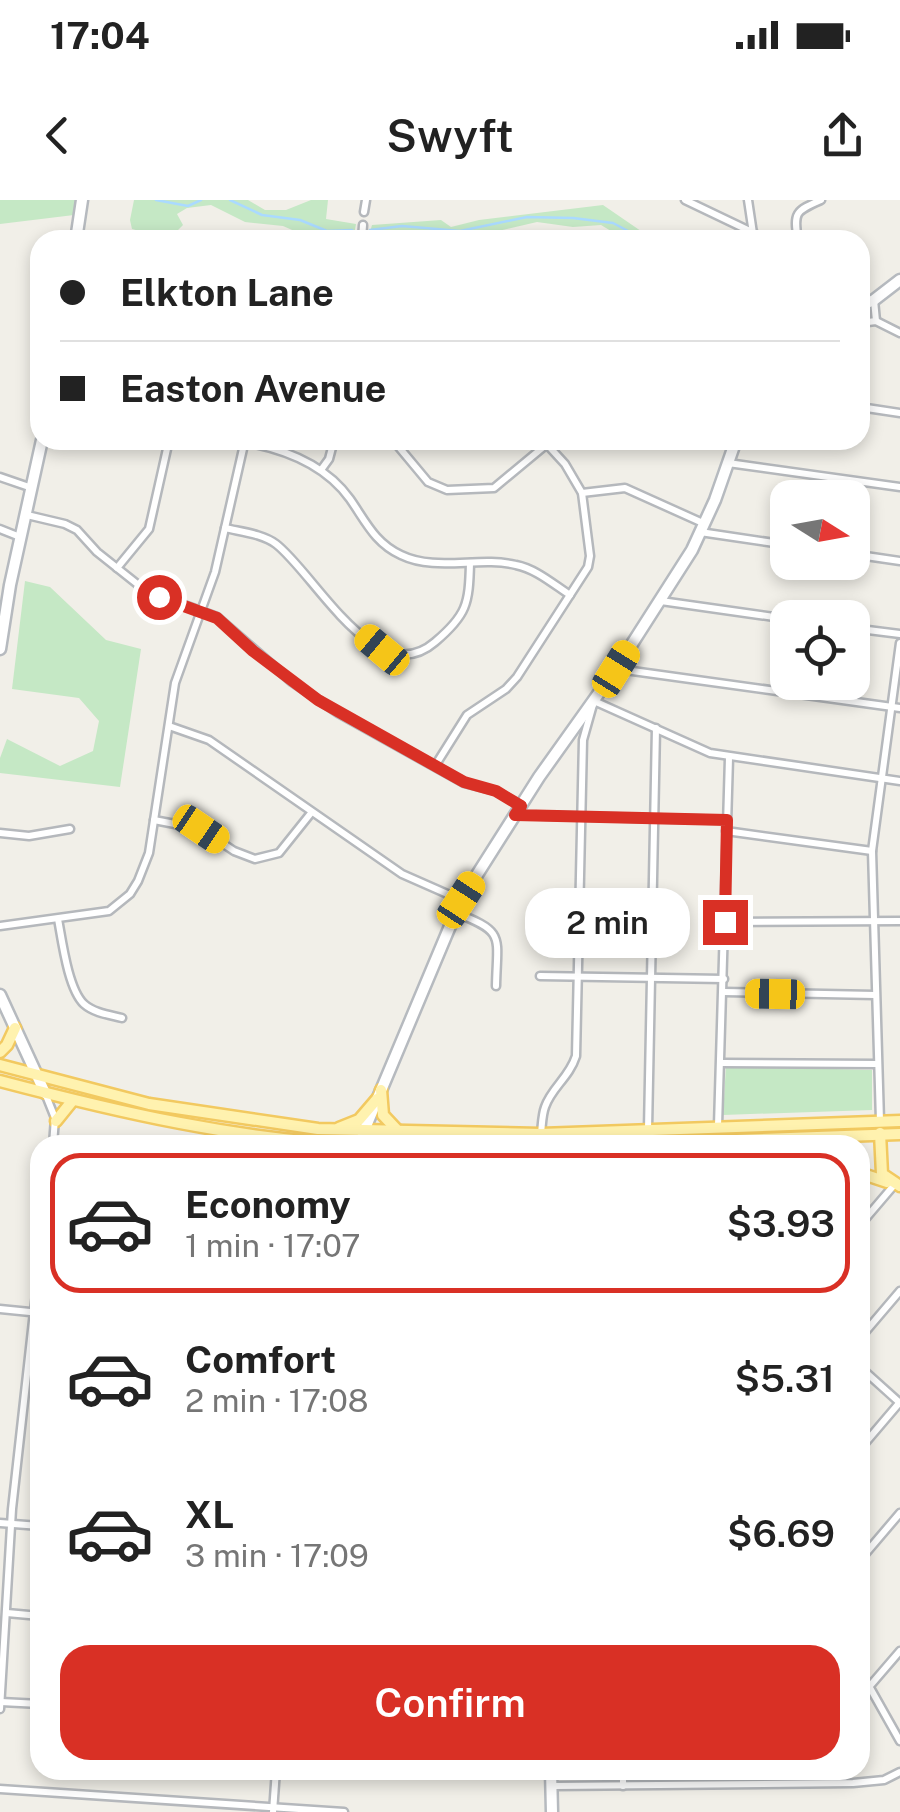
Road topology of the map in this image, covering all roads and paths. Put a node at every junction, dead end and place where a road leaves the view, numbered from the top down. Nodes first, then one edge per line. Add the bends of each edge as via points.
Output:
1 (82, 200) edge
2 (366, 200) edge
3 (684, 200) edge
4 (748, 200) edge
5 (821, 200) edge
6 (364, 212) dead end
7 (362, 225) dead end
8 (78, 230) edge
9 (362, 230) edge
10 (742, 230) edge
11 (753, 230) edge
12 (797, 230) edge
13 (900, 280) edge
14 (874, 300) junction
15 (870, 302) edge
16 (870, 322) edge
17 (876, 322) junction
18 (900, 333) edge
19 (870, 409) edge
20 (900, 413) edge
21 (40, 450) edge
22 (167, 450) edge
23 (242, 450) edge
24 (277, 450) edge
25 (331, 450) edge
26 (402, 450) edge
27 (536, 450) edge
28 (552, 450) edge
29 (733, 450) edge
30 (728, 463) junction
31 (321, 470) junction
32 (0, 477) edge
33 (900, 487) edge
34 (33, 488) junction
35 (582, 493) junction
36 (27, 514) junction
37 (226, 528) junction
38 (703, 528) junction
39 (0, 530) edge
40 (21, 538) junction
41 (770, 541) edge
42 (870, 557) edge
43 (900, 561) edge
44 (470, 563) junction
45 (116, 568) junction
46 (570, 595) junction
47 (660, 601) junction
48 (203, 611) junction
49 (770, 616) edge
50 (2, 622) edge
51 (870, 630) edge
52 (900, 634) edge
53 (900, 644) edge
54 (0, 649) edge
55 (616, 669) junction
56 (594, 701) junction
57 (896, 707) edge
58 (169, 726) junction
59 (656, 728) junction
60 (728, 758) junction
61 (435, 766) junction
62 (882, 779) junction
63 (900, 781) edge
64 (518, 811) junction
65 (311, 813) junction
66 (582, 816) junction
67 (654, 818) junction
68 (154, 820) junction
69 (727, 820) junction
70 (70, 829) dead end
71 (726, 831) junction
72 (0, 834) edge
73 (872, 852) junction
74 (461, 900) junction
75 (456, 913) junction
76 (58, 919) junction
77 (900, 921) edge
78 (725, 922) junction
79 (873, 922) junction
80 (0, 926) edge
81 (540, 976) dead end
82 (577, 976) junction
83 (651, 978) junction
84 (724, 980) junction
85 (496, 986) dead end
86 (724, 992) junction
87 (875, 994) junction
88 (0, 995) edge
89 (122, 1018) dead end
90 (14, 1028) junction
91 (0, 1052) edge
92 (722, 1062) junction
93 (877, 1064) junction
94 (0, 1066) edge
95 (38, 1076) junction
96 (0, 1081) edge
97 (45, 1093) junction
98 (379, 1095) junction
99 (72, 1100) junction
100 (56, 1121) junction
101 (900, 1121) edge
102 (880, 1122) junction
103 (718, 1126) junction
104 (648, 1129) junction
105 (334, 1130) junction
106 (364, 1131) junction
107 (399, 1132) junction
108 (900, 1134) edge
109 (55, 1135) edge
110 (230, 1135) edge
111 (363, 1135) edge
112 (452, 1135) edge
113 (541, 1135) edge
114 (590, 1135) edge
115 (870, 1136) edge
116 (880, 1136) junction
117 (870, 1176) edge
118 (897, 1185) edge
119 (870, 1214) edge
120 (900, 1291) edge
121 (0, 1308) edge
122 (30, 1311) edge
123 (870, 1326) edge
124 (30, 1371) edge
125 (870, 1376) edge
126 (900, 1402) edge
127 (870, 1437) edge
128 (900, 1513) edge
129 (0, 1523) edge
130 (12, 1524) junction
131 (30, 1525) edge
132 (870, 1548) edge
133 (6, 1613) junction
134 (30, 1615) edge
135 (900, 1652) edge
136 (870, 1686) joint
137 (30, 1704) edge
138 (0, 1705) edge
139 (900, 1740) edge
140 (900, 1772) edge
141 (276, 1780) edge
142 (551, 1780) edge
143 (623, 1780) edge
144 (551, 1786) junction
145 (623, 1786) junction
146 (0, 1789) edge
147 (274, 1810) edge
148 (344, 1812) edge
149 (552, 1812) edge

1 - 8 street
2 - 6 street
3 - 10 street
4 - 11 street
5 - 12 street via 800,209
7 - 9 street
13 - 14 street
14 - 15 street
14 - 17 street
16 - 17 street
17 - 18 street
19 - 20 street
21 - 34 street
22 - 45 street via 149,529
23 - 37 street
24 - 31 street
25 - 31 street
26 - 27 street via 428,482 447,490 494,488
28 - 35 street
29 - 30 street
30 - 33 street
30 - 38 street
31 - 44 street via 382,544 422,562
32 - 34 street
34 - 36 street
35 - 38 street via 625,488
35 - 46 street via 590,556
36 - 40 street
36 - 45 street via 77,530
37 - 44 street via 273,541 338,612 395,655 427,650 456,624 469,597
37 - 48 street
38 - 41 street
38 - 47 street
39 - 40 street
40 - 50 street
42 - 43 street
44 - 46 street via 518,565
45 - 48 street via 146,591
46 - 61 street via 518,677 467,716
47 - 49 street
47 - 55 street
48 - 58 street via 175,683
48 - 61 street via 318,700
50 - 54 street
51 - 52 street
53 - 57 street
55 - 56 street
55 - 57 street
56 - 59 street
56 - 64 street
56 - 66 street via 584,740
57 - 62 street
58 - 65 street via 209,740
58 - 68 street
59 - 60 street
59 - 67 street
60 - 62 street
60 - 69 street
61 - 64 street via 496,791
62 - 63 street
62 - 73 street
64 - 66 street
64 - 74 street
65 - 68 street via 288,846 266,858 245,857 201,829
65 - 74 street via 402,874
66 - 67 street
66 - 82 street
67 - 69 street
67 - 83 street
68 - 76 street via 146,865 122,904
69 - 71 street
70 - 72 street
71 - 73 street
71 - 78 street
73 - 79 street
74 - 75 street
75 - 85 street via 495,934
75 - 98 street
76 - 80 street
76 - 89 street via 83,1004
77 - 79 street
78 - 79 street
78 - 84 street
79 - 87 street
81 - 82 street
82 - 83 street
82 - 113 street via 576,1056 544,1108
83 - 84 street
83 - 104 street
84 - 86 street
86 - 87 street
86 - 92 street
87 - 93 street
88 - 90 street
90 - 91 main road
90 - 95 street
92 - 93 street
92 - 103 street
93 - 102 street
94 - 95 main road
95 - 97 street
95 - 105 main road via 176,1109
96 - 97 main road
97 - 99 main road
97 - 100 street
98 - 105 main road via 358,1120
98 - 106 street
98 - 107 main road via 382,1115
99 - 100 main road
99 - 110 main road
100 - 109 street
101 - 102 main road
102 - 103 main road
102 - 116 main road
103 - 104 main road
104 - 114 main road
105 - 106 main road
106 - 107 main road
106 - 111 street
107 - 112 main road
108 - 116 main road
115 - 116 main road
116 - 118 main road via 882,1174
117 - 118 main road
118 - 119 street
120 - 123 street
121 - 122 street
124 - 130 street
125 - 126 street
126 - 127 street
128 - 132 street
129 - 130 street
130 - 131 street
130 - 133 street
133 - 134 street
133 - 138 street
135 - 136 street
136 - 139 street
137 - 138 street
140 - 145 street via 853,1784
141 - 147 street
142 - 144 street
143 - 145 street
144 - 145 street
144 - 149 street
146 - 147 street
147 - 148 street

